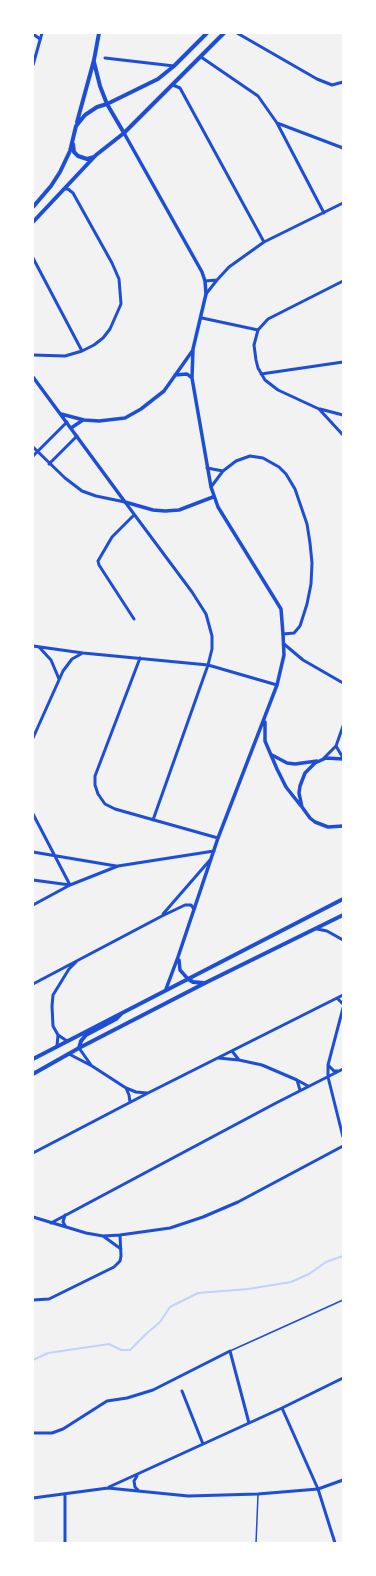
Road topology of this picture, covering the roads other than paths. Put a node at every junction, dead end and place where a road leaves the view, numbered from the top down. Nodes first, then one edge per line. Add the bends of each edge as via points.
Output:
1 (42, 33) edge
2 (100, 33) edge
3 (207, 33) edge
4 (224, 33) edge
5 (237, 33) edge
6 (33, 34) edge
7 (40, 39) junction
8 (201, 57) junction
9 (105, 58) dead end
10 (94, 60) junction
11 (33, 65) edge
12 (174, 66) junction
13 (343, 82) edge
14 (173, 85) junction
15 (107, 104) junction
16 (277, 123) junction
17 (76, 126) junction
18 (124, 133) junction
19 (73, 141) junction
20 (343, 148) edge
21 (96, 155) junction
22 (64, 188) junction
23 (343, 203) edge
24 (33, 207) edge
25 (324, 213) junction
26 (33, 222) edge
27 (264, 242) junction
28 (33, 258) edge
29 (217, 280) junction
30 (205, 281) junction
31 (343, 281) edge
32 (206, 294) junction
33 (202, 318) junction
34 (258, 330) junction
35 (193, 349) junction
36 (82, 351) junction
37 (33, 355) edge
38 (343, 362) edge
39 (261, 374) junction
40 (175, 375) junction
41 (33, 377) edge
42 (192, 378) junction
43 (319, 409) junction
44 (61, 414) junction
45 (341, 415) edge
46 (328, 418) junction
47 (84, 420) junction
48 (67, 422) junction
49 (71, 428) junction
50 (343, 435) edge
51 (77, 436) junction
52 (33, 447) edge
53 (38, 452) junction
54 (33, 456) edge
55 (49, 464) junction
56 (207, 468) junction
57 (222, 471) junction
58 (211, 487) junction
59 (213, 498) junction
60 (125, 502) junction
61 (134, 515) junction
62 (134, 619) dead end
63 (283, 634) junction
64 (284, 644) junction
65 (33, 646) edge
66 (39, 647) junction
67 (83, 653) junction
68 (140, 658) junction
69 (208, 665) junction
70 (59, 679) junction
71 (343, 683) edge
72 (276, 685) junction
73 (266, 715) junction
74 (343, 726) edge
75 (33, 738) edge
76 (336, 746) junction
77 (271, 754) junction
78 (343, 758) edge
79 (321, 760) junction
80 (306, 813) junction
81 (33, 814) edge
82 (153, 820) junction
83 (343, 826) edge
84 (218, 838) junction
85 (214, 851) junction
86 (33, 852) edge
87 (55, 856) junction
88 (212, 858) junction
89 (118, 866) junction
90 (33, 880) edge
91 (70, 885) junction
92 (343, 899) edge
93 (33, 905) edge
94 (194, 909) junction
95 (343, 915) edge
96 (162, 916) junction
97 (317, 929) junction
98 (343, 940) edge
99 (178, 957) junction
100 (79, 959) junction
101 (56, 971) junction
102 (63, 978) junction
103 (188, 978) junction
104 (207, 982) junction
105 (33, 984) edge
106 (166, 989) junction
107 (343, 995) edge
108 (337, 998) junction
109 (343, 1004) edge
110 (343, 1008) edge
111 (123, 1012) junction
112 (58, 1034) junction
113 (66, 1041) junction
114 (57, 1046) junction
115 (79, 1048) junction
116 (232, 1051) junction
117 (69, 1054) junction
118 (218, 1058) junction
119 (33, 1059) edge
120 (239, 1060) junction
121 (328, 1065) junction
122 (92, 1066) junction
123 (342, 1070) edge
124 (33, 1074) edge
125 (328, 1077) junction
126 (297, 1080) junction
127 (308, 1086) junction
128 (126, 1088) junction
129 (300, 1090) junction
130 (148, 1093) junction
131 (130, 1102) junction
132 (343, 1137) edge
133 (343, 1146) edge
134 (33, 1153) edge
135 (65, 1215) junction
136 (33, 1217) edge
137 (51, 1223) junction
138 (66, 1227) junction
139 (120, 1235) junction
140 (103, 1236) junction
141 (121, 1249) junction
142 (33, 1300) edge
143 (343, 1300) edge
144 (230, 1351) junction
145 (343, 1378) edge
146 (182, 1392) dead end
147 (282, 1408) junction
148 (249, 1423) junction
149 (33, 1433) edge
150 (203, 1444) junction
151 (139, 1474) junction
152 (343, 1480) edge
153 (108, 1488) junction
154 (318, 1489) junction
155 (140, 1491) junction
156 (65, 1494) junction
157 (258, 1494) junction
158 (33, 1498) edge
159 (65, 1543) edge
160 (256, 1543) edge
161 (335, 1543) edge

1 - 7 street
2 - 10 main road
3 - 12 main road
4 - 8 main road
5 - 13 street via 317,79 332,85
6 - 7 street
7 - 11 street
8 - 14 main road
8 - 16 street via 258,96
9 - 12 street
10 - 15 main road
10 - 17 main road
12 - 15 main road via 158,80
14 - 18 main road
14 - 27 street via 180,88
15 - 17 main road via 92,110
15 - 18 main road
16 - 20 street
16 - 25 street
17 - 19 main road
18 - 21 main road
18 - 30 street
19 - 21 main road via 74,152 78,156 87,159
19 - 24 main road via 60,172
21 - 22 main road
22 - 26 main road
22 - 36 street via 71,191 112,263 121,290 121,304 110,329 103,338
23 - 25 street
25 - 27 street
27 - 29 street
28 - 36 street
29 - 30 street
29 - 32 street
30 - 32 street
31 - 34 street via 274,316
32 - 33 street
33 - 34 street
33 - 35 street
34 - 39 street via 254,352
35 - 40 street
35 - 42 street
36 - 37 street via 65,356
38 - 39 street
39 - 43 street via 278,390
40 - 42 street via 187,374
40 - 47 street via 164,390 141,409 125,418
41 - 44 street
42 - 56 street
43 - 45 street
43 - 46 street
44 - 47 street
44 - 48 street
45 - 46 street via 332,415
46 - 50 street
47 - 49 street
48 - 49 street
48 - 53 street
49 - 51 street
51 - 55 street
51 - 60 street
52 - 53 street
53 - 54 street
53 - 55 street
55 - 60 street via 82,491
56 - 57 street
56 - 58 street
57 - 58 street
57 - 63 street via 244,457 263,458 283,470 295,489 307,524 312,563 307,604 300,626 294,632
58 - 59 street
59 - 60 street via 179,510 165,511
59 - 63 street via 281,609
60 - 61 street
61 - 62 street via 112,537 98,561
61 - 69 street via 206,614 212,636
63 - 64 street
64 - 71 street via 303,660
64 - 72 street via 284,655
65 - 66 street
66 - 67 street
66 - 70 street via 51,660
67 - 68 street
67 - 70 street via 72,660
68 - 69 street
68 - 82 street via 95,776 95,785 101,799 110,807
69 - 72 street
69 - 82 street
70 - 75 street
72 - 73 street
73 - 77 street via 264,734
73 - 84 street
74 - 76 street
76 - 78 street
76 - 79 street
77 - 79 street via 287,763 295,764
77 - 80 street via 286,787
78 - 79 street
79 - 80 street via 305,773 300,786 300,800
80 - 83 street via 321,825
81 - 87 street
82 - 84 street
84 - 85 street
85 - 88 street
85 - 89 street
86 - 87 street
87 - 89 street
87 - 91 street
88 - 94 street
88 - 96 street
89 - 91 street
90 - 91 street
91 - 93 street
92 - 103 main road
94 - 96 street via 191,905 185,905
94 - 99 street
95 - 97 main road
96 - 100 street
97 - 98 street via 327,931
97 - 104 main road
99 - 103 street via 180,970
99 - 106 street
100 - 101 street
100 - 102 street
101 - 102 street via 61,972
101 - 105 street
102 - 112 street via 52,1001 53,1026
103 - 104 main road via 193,982
103 - 106 main road
104 - 115 main road
106 - 111 main road
107 - 108 street
108 - 109 street
108 - 116 street
110 - 121 street
111 - 113 main road
111 - 115 main road via 116,1019 86,1035
112 - 113 street
112 - 114 street
113 - 114 main road
114 - 119 main road
115 - 117 main road
115 - 122 street
116 - 118 street
116 - 120 street
117 - 122 street
117 - 124 main road
118 - 120 street
118 - 130 street
120 - 126 street via 262,1065
121 - 123 street via 334,1071
121 - 125 street
122 - 128 street
123 - 125 street
125 - 127 street
125 - 132 street
126 - 127 street
126 - 129 street
127 - 129 street
128 - 130 street
128 - 131 street
129 - 135 street
130 - 131 street
131 - 134 street
133 - 139 street via 238,1202 203,1217 170,1228
135 - 137 street
135 - 138 street via 63,1222
136 - 137 street
137 - 138 street
138 - 140 street
139 - 140 street
139 - 141 street
140 - 141 street
141 - 142 street via 120,1260 110,1269 49,1298
143 - 144 lane
144 - 148 street
144 - 149 street via 153,1390 107,1401 63,1429 52,1433
145 - 147 street
146 - 150 street
147 - 148 street
147 - 154 street
148 - 150 street
150 - 151 street
151 - 153 street
151 - 155 street via 134,1481 135,1487
152 - 154 street
153 - 155 street
153 - 156 street
154 - 157 street
154 - 161 street
155 - 157 street via 188,1496
156 - 158 street
156 - 159 street
157 - 160 lane

